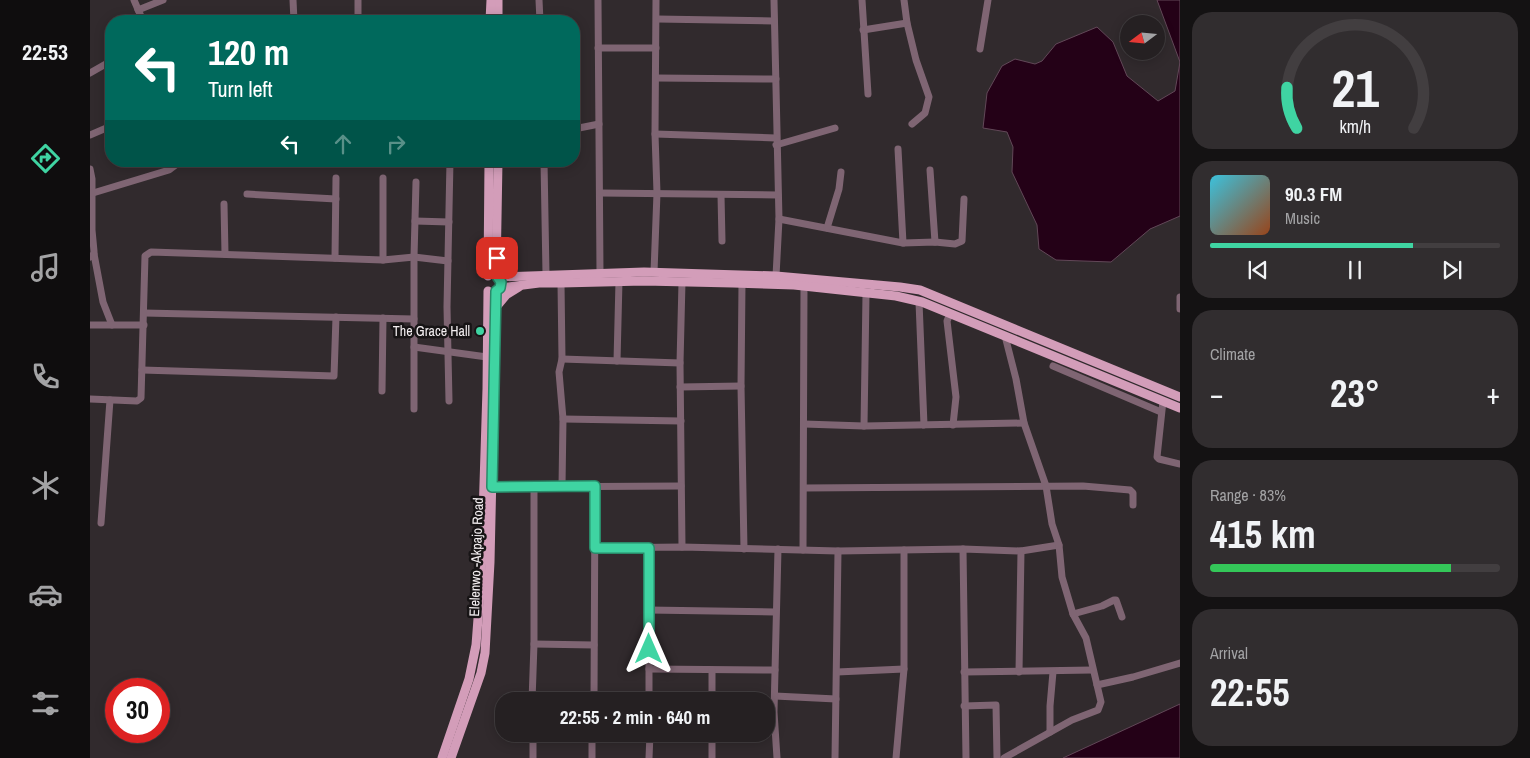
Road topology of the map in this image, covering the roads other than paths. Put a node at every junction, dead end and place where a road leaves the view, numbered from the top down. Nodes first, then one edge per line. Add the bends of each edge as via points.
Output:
1 (134, 0) edge
2 (163, 0) edge
3 (293, 0) edge
4 (358, 0) edge
5 (490, 0) edge
6 (498, 0) edge
7 (539, 0) edge
8 (598, 0) edge
9 (656, 0) edge
10 (774, 0) edge
11 (862, 0) edge
12 (904, 0) edge
13 (988, 0) edge
14 (138, 10) junction
15 (140, 15) edge
16 (294, 15) edge
17 (358, 15) edge
18 (490, 15) edge
19 (498, 15) edge
20 (540, 15) edge
21 (656, 19) junction
22 (774, 21) junction
23 (907, 23) junction
24 (863, 30) junction
25 (598, 48) junction
26 (656, 48) junction
27 (980, 49) dead end
28 (105, 64) edge
29 (90, 73) edge
30 (656, 78) junction
31 (776, 79) junction
32 (868, 94) dead end
33 (599, 124) junction
34 (912, 124) dead end
35 (580, 128) edge
36 (835, 128) dead end
37 (105, 129) edge
38 (655, 134) junction
39 (90, 135) edge
40 (776, 141) junction
41 (898, 149) dead end
42 (174, 167) edge
43 (450, 167) edge
44 (489, 167) edge
45 (498, 167) edge
46 (544, 167) edge
47 (90, 169) edge
48 (930, 170) dead end
49 (841, 172) dead end
50 (336, 178) dead end
51 (384, 178) dead end
52 (91, 179) edge
53 (416, 182) dead end
54 (657, 192) junction
55 (600, 193) junction
56 (93, 194) junction
57 (247, 194) dead end
58 (721, 195) junction
59 (778, 195) junction
60 (336, 199) junction
61 (964, 199) dead end
62 (224, 204) dead end
63 (779, 220) junction
64 (415, 221) junction
65 (449, 222) junction
66 (91, 225) edge
67 (827, 228) junction
68 (722, 241) dead end
69 (935, 242) junction
70 (903, 243) junction
71 (225, 254) junction
72 (92, 256) edge
73 (414, 257) junction
74 (335, 258) junction
75 (497, 258) junction
76 (384, 260) junction
77 (448, 261) junction
78 (654, 272) junction
79 (600, 273) junction
80 (546, 274) junction
81 (516, 275) junction
82 (494, 276) junction
83 (776, 276) junction
84 (619, 281) junction
85 (682, 282) junction
86 (561, 283) junction
87 (742, 283) junction
88 (521, 286) junction
89 (804, 287) junction
90 (495, 290) junction
91 (866, 294) junction
92 (1180, 297) edge
93 (919, 302) junction
94 (496, 307) junction
95 (1180, 309) edge
96 (144, 312) junction
97 (950, 314) junction
98 (336, 317) junction
99 (383, 318) junction
100 (414, 319) junction
101 (112, 325) junction
102 (144, 325) junction
103 (90, 326) edge
104 (1005, 336) junction
105 (414, 347) junction
106 (448, 351) junction
107 (487, 357) junction
108 (562, 359) junction
109 (617, 361) junction
110 (680, 364) junction
111 (1053, 366) dead end
112 (142, 370) junction
113 (742, 386) junction
114 (680, 387) junction
115 (382, 391) dead end
116 (1180, 397) edge
117 (90, 399) edge
118 (110, 400) junction
119 (449, 401) dead end
120 (1163, 401) junction
121 (1180, 408) edge
122 (414, 410) dead end
123 (1161, 412) junction
124 (563, 419) junction
125 (681, 422) junction
126 (1024, 423) junction
127 (804, 424) junction
128 (924, 425) junction
129 (953, 425) junction
130 (864, 426) junction
131 (1180, 464) edge
132 (534, 486) junction
133 (562, 486) junction
134 (595, 486) junction
135 (681, 486) junction
136 (1046, 486) junction
137 (492, 487) junction
138 (804, 488) junction
139 (1133, 504) dead end
140 (101, 522) dead end
141 (1059, 545) junction
142 (682, 547) junction
143 (595, 548) junction
144 (649, 548) junction
145 (744, 549) junction
146 (778, 549) junction
147 (963, 549) junction
148 (803, 550) junction
149 (904, 550) junction
150 (838, 551) junction
151 (1021, 551) junction
152 (648, 610) junction
153 (775, 612) junction
154 (1073, 614) junction
155 (1122, 617) dead end
156 (534, 644) junction
157 (594, 645) junction
158 (1180, 663) edge
159 (649, 668) junction
160 (904, 669) junction
161 (712, 670) junction
162 (775, 670) junction
163 (1092, 670) junction
164 (837, 672) junction
165 (964, 672) junction
166 (1020, 672) junction
167 (1053, 672) junction
168 (1097, 685) junction
169 (532, 692) edge
170 (594, 692) edge
171 (649, 692) edge
172 (712, 692) edge
173 (775, 692) edge
174 (775, 696) joint
175 (836, 699) junction
176 (964, 706) junction
177 (1050, 732) junction
178 (533, 742) edge
179 (592, 742) edge
180 (650, 742) edge
181 (712, 742) edge
182 (442, 758) edge
183 (451, 758) edge
184 (533, 758) edge
185 (592, 758) edge
186 (649, 758) edge
187 (712, 758) edge
188 (777, 758) edge
189 (835, 758) edge
190 (896, 758) edge
191 (966, 758) edge
192 (997, 758) edge
193 (1004, 758) edge

1 - 14 street
2 - 14 street
3 - 16 street
4 - 17 street
5 - 18 main road
6 - 19 main road
7 - 20 street
8 - 25 street
9 - 21 street
10 - 22 street
11 - 24 street
12 - 23 street
13 - 27 street
14 - 15 street
21 - 22 street
21 - 26 street
22 - 31 street
23 - 24 street
23 - 34 street via 929,97 925,113
24 - 32 street
25 - 26 street
25 - 33 street
26 - 30 street
28 - 29 street
30 - 31 street
30 - 38 street
31 - 40 street
33 - 35 street
33 - 55 street
36 - 40 street
37 - 39 street
38 - 40 street
38 - 54 street
40 - 59 street
41 - 70 street
42 - 56 street
43 - 65 street
44 - 82 main road
45 - 75 main road
46 - 80 street
47 - 52 street
48 - 69 street
49 - 67 street
50 - 60 street
51 - 76 street
52 - 56 street
53 - 64 street
54 - 55 street
54 - 58 street
54 - 78 street
55 - 79 street
56 - 66 street
57 - 60 street
58 - 59 street
58 - 68 street
59 - 63 street
60 - 74 street
61 - 69 street via 962,240 955,244
62 - 71 street
63 - 67 street
63 - 83 street
64 - 65 street
64 - 73 street
65 - 77 street
66 - 72 street
67 - 70 street
69 - 70 street
71 - 74 street
71 - 96 street via 147,254
72 - 101 street
73 - 76 street
73 - 77 street
73 - 100 street
74 - 76 street
75 - 81 main road via 505,269
75 - 82 main road
77 - 106 street
78 - 79 main road
78 - 83 main road
79 - 80 main road
80 - 81 main road
81 - 82 main road
82 - 90 main road via 501,282
82 - 90 main road via 484,283
83 - 116 main road via 920,290
84 - 85 main road
84 - 86 main road
84 - 109 street
85 - 87 main road
85 - 110 street
86 - 88 main road
86 - 108 street
87 - 89 main road
87 - 113 street
88 - 90 main road
88 - 94 main road via 509,292
89 - 91 main road
89 - 127 street
90 - 94 main road, Elelenwo -Akpajo Road
90 - 107 main road, Elelenwo -Akpajo Road
91 - 93 main road
91 - 130 street
92 - 95 street
93 - 97 main road
93 - 128 street
94 - 137 main road, Elelenwo -Akpajo Road
96 - 98 street
96 - 102 street
97 - 104 main road
97 - 129 street via 947,321 956,397
98 - 99 street
98 - 112 street via 334,376
99 - 100 street
99 - 115 street
100 - 105 street
101 - 102 street
101 - 103 street
102 - 112 street
104 - 120 main road
104 - 126 street
105 - 106 street
105 - 122 street
106 - 107 street
106 - 119 street
107 - 182 main road, Elelenwo -Akpajo Road via 481,579 476,644 469,679
108 - 109 street
108 - 124 street via 559,372
109 - 110 street
110 - 114 street
111 - 123 street
112 - 118 street via 139,400
113 - 114 street
113 - 145 street
114 - 125 street
117 - 118 street
118 - 140 street
120 - 121 main road
120 - 123 street
123 - 131 street via 1158,457
124 - 125 street
124 - 133 street
125 - 135 street
126 - 129 street
126 - 136 street
127 - 130 street
127 - 138 street
128 - 129 street
128 - 130 street
132 - 133 street
132 - 137 street
132 - 156 street
133 - 134 street
134 - 135 street
134 - 143 street
135 - 142 street
136 - 138 street
136 - 139 street via 1130,490
136 - 141 street
137 - 183 main road, Elelenwo -Akpajo Road via 485,653
138 - 148 street
141 - 151 street
141 - 154 street via 1062,577
142 - 144 street
142 - 145 street
143 - 144 street
143 - 157 street
144 - 152 street
145 - 146 street
146 - 148 street
146 - 153 street
147 - 149 street
147 - 151 street
147 - 165 street
148 - 150 street
149 - 150 street
149 - 160 street
150 - 164 street
151 - 166 street
152 - 153 street
152 - 159 street
153 - 162 street
154 - 155 street via 1116,600
154 - 163 street via 1086,638
156 - 157 street
156 - 169 street
157 - 170 street
158 - 168 street
159 - 161 street
159 - 171 street
160 - 164 street
160 - 190 street
161 - 162 street
161 - 172 street
162 - 173 street
163 - 167 street
163 - 168 street
164 - 175 street
165 - 166 street
165 - 176 street
166 - 167 street
167 - 177 street
168 - 177 street via 1101,702 1098,710
174 - 175 street
174 - 188 street
175 - 189 street
176 - 191 street
176 - 192 street via 996,705
177 - 193 street
178 - 184 street
179 - 185 street
180 - 186 street
181 - 187 street

